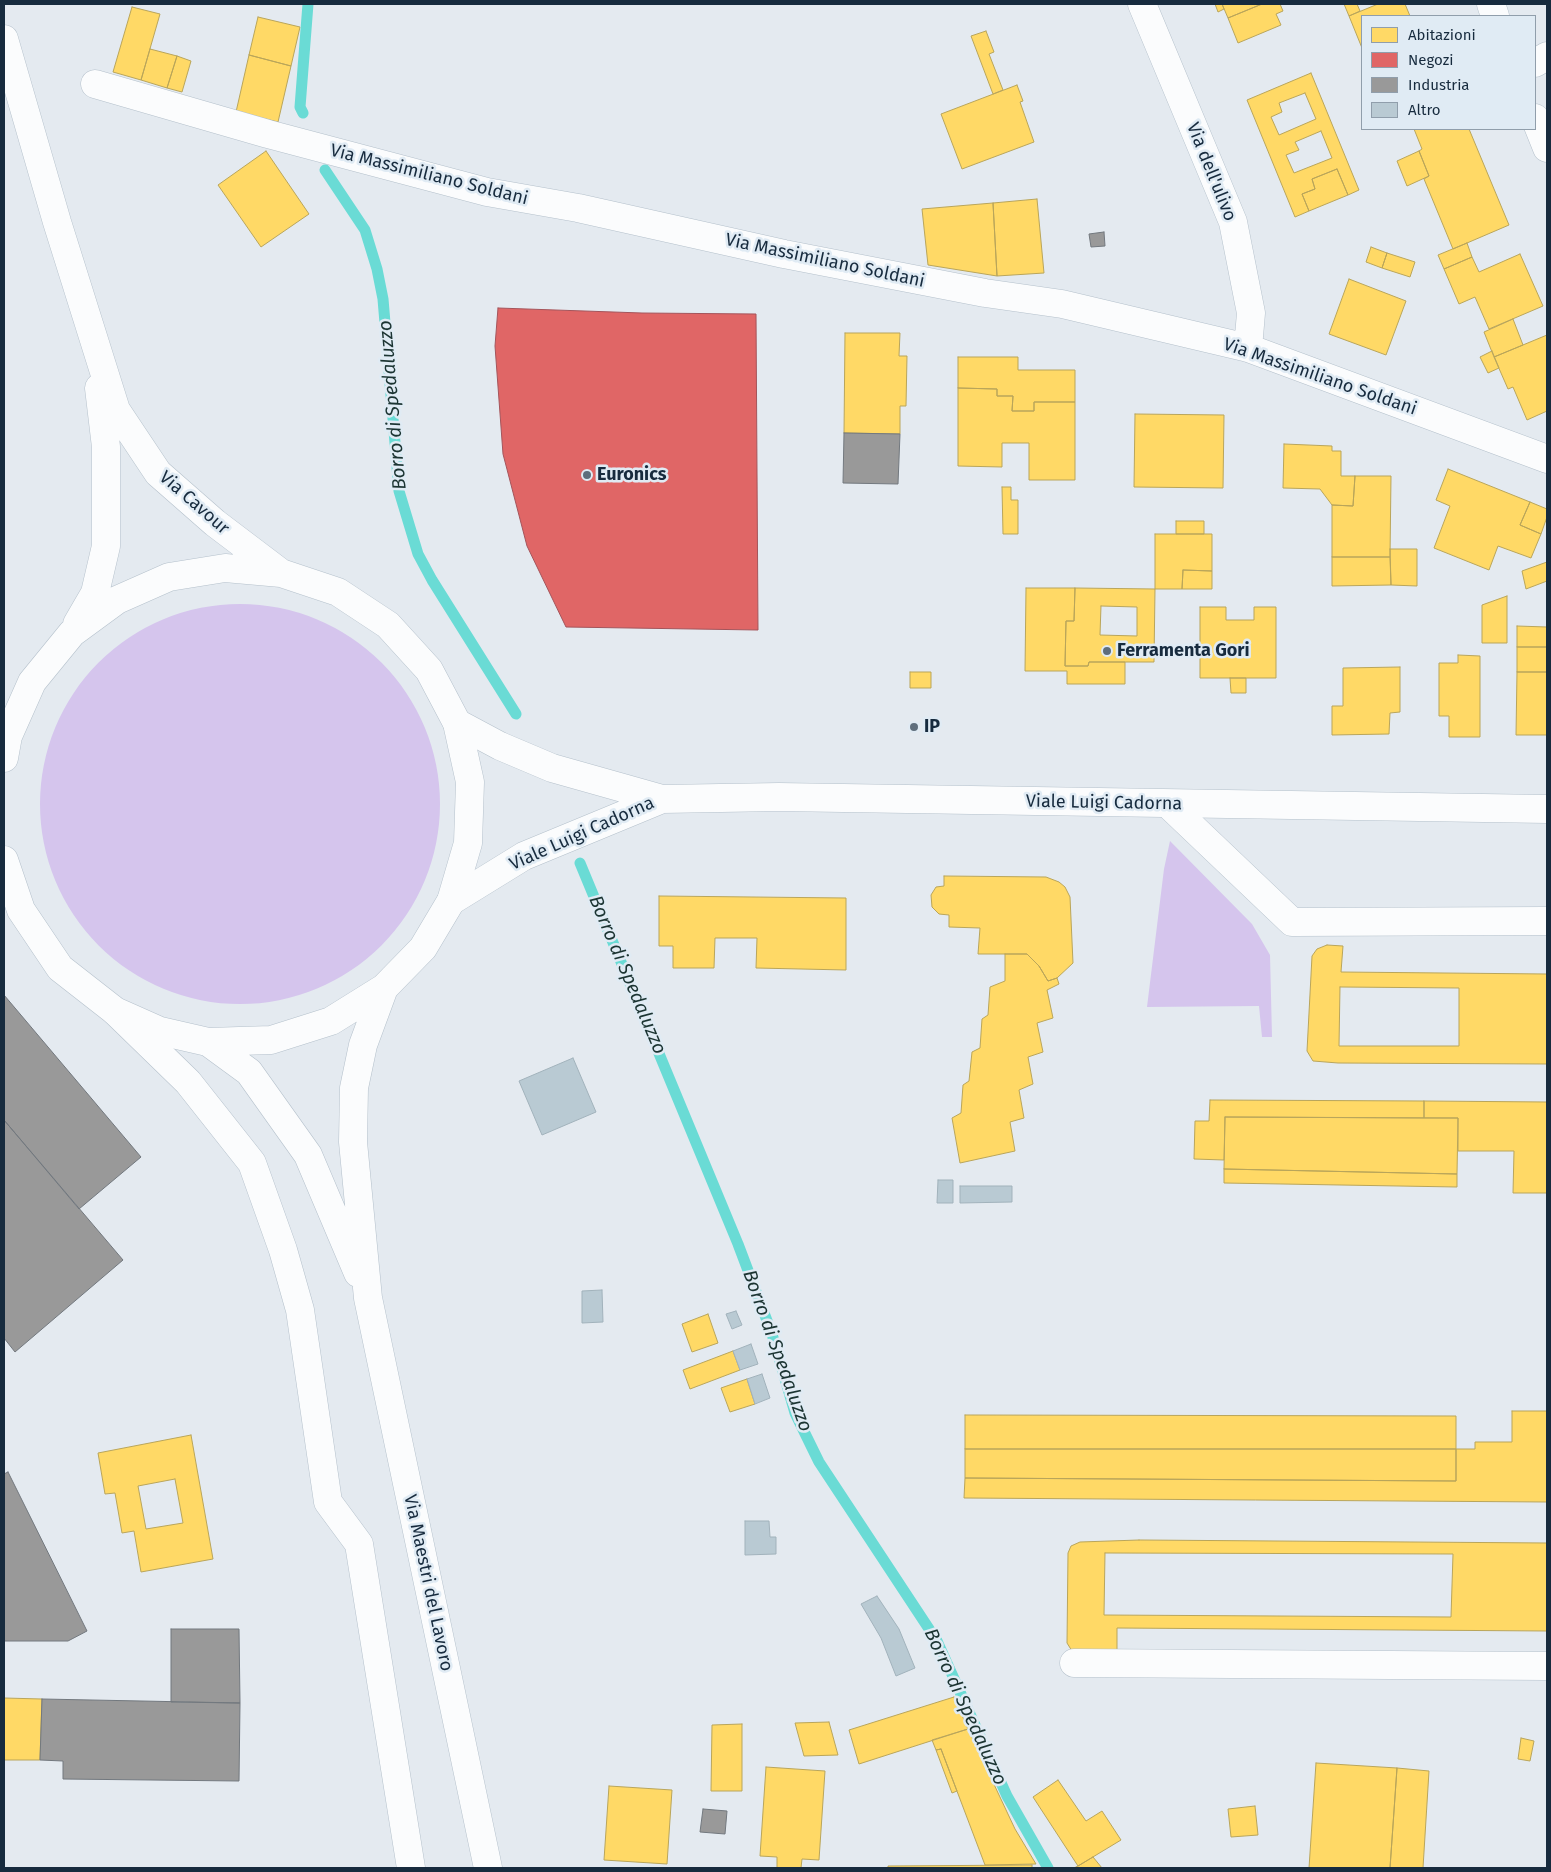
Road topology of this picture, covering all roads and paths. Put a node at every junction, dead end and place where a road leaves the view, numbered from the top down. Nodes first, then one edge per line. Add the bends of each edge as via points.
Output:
1 (1142, 4) edge
2 (4, 39) edge
3 (1547, 56) edge
4 (1536, 62) edge
5 (95, 84) dead end
6 (1536, 120) edge
7 (1547, 148) edge
8 (92, 335) junction
9 (1248, 348) junction
10 (1547, 459) edge
11 (281, 572) junction
12 (72, 633) junction
13 (32, 682) junction
14 (4, 696) edge
15 (457, 723) junction
16 (4, 758) edge
17 (662, 799) junction
18 (1168, 804) junction
19 (1547, 809) edge
20 (4, 860) edge
21 (451, 900) junction
22 (12, 901) edge
23 (1547, 922) edge
24 (384, 988) junction
25 (115, 1011) junction
26 (208, 1042) junction
27 (368, 1298) junction
28 (1074, 1663) dead end
29 (1547, 1666) edge
30 (411, 1868) edge
31 (488, 1868) edge

1 - 9 street, Via dell'ulivo via 1233,222 1251,313
2 - 8 street, Via Cavour
3 - 4 street
5 - 9 street, Via Massimiliano Soldani via 488,192 578,208 813,260 985,293 1062,304
6 - 7 street
8 - 11 street, Via Cavour via 116,410 158,473 215,523
8 - 12 street, Via Cavour via 106,447 106,546 95,594
9 - 10 street, Via Massimiliano Soldani
11 - 12 street via 225,568 169,578 117,600
11 - 15 street via 338,592 388,625 429,670
12 - 13 street
13 - 14 street
13 - 16 street via 8,736
15 - 17 street, Viale Luigi Cadorna via 552,768
15 - 21 street via 470,782 468,843
17 - 18 street, Viale Luigi Cadorna via 779,797
17 - 21 street, Viale Luigi Cadorna via 524,856
18 - 19 street, Viale Luigi Cadorna
18 - 23 street via 1292,922
20 - 22 street
21 - 24 street via 423,948
22 - 25 street via 60,968
24 - 26 street via 331,1021 271,1040
24 - 27 street, Via Maestri del Lavoro via 362,1045 354,1088 353,1142
25 - 26 street via 160,1031
25 - 30 street via 188,1082 252,1163 280,1242 300,1310 328,1502 358,1544
26 - 27 street, Via Maestri del Lavoro via 249,1072 308,1155
27 - 31 street, Via Maestri del Lavoro
28 - 29 street

